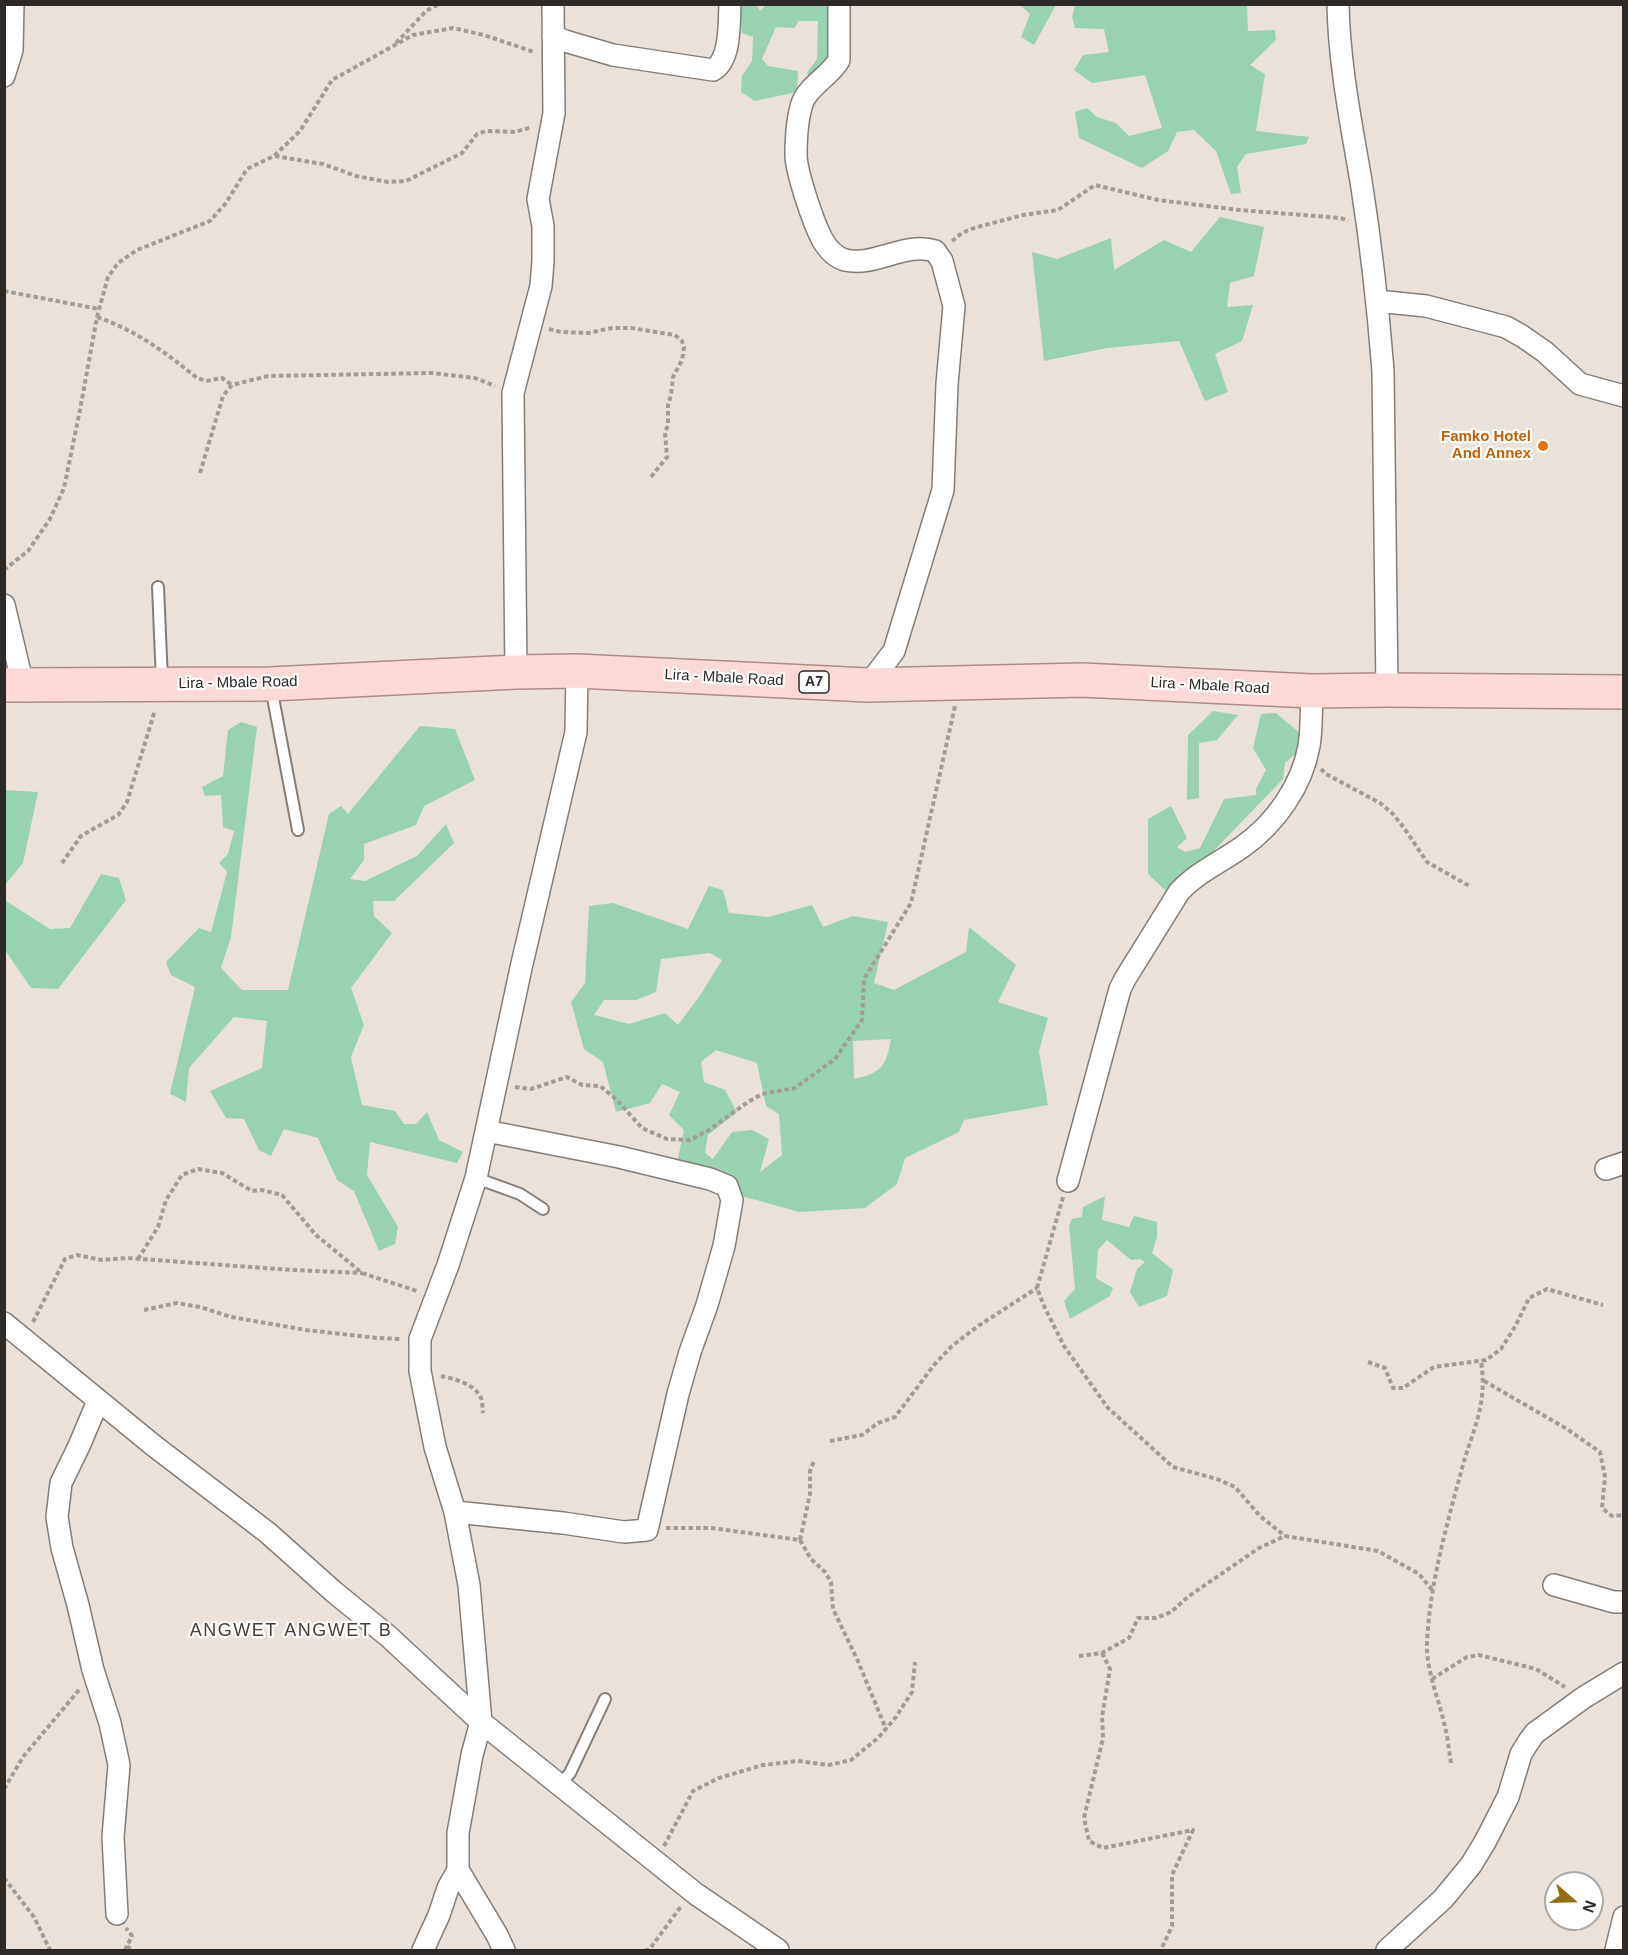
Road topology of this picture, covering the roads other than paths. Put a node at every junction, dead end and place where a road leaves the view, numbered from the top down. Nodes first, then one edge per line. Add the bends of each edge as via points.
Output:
1 (13, 4) edge
2 (553, 4) edge
3 (730, 4) edge
4 (839, 4) edge
5 (1338, 4) edge
6 (553, 36) junction
7 (4, 76) edge
8 (1377, 301) junction
9 (1623, 396) edge
10 (158, 587) dead end
11 (4, 604) edge
12 (577, 671) junction
13 (516, 672) junction
14 (270, 684) junction
15 (14, 685) edge
16 (162, 685) junction
17 (868, 685) junction
18 (1387, 690) junction
19 (1312, 691) junction
20 (1623, 693) edge
21 (298, 830) dead end
22 (486, 1131) junction
23 (476, 1178) junction
24 (1068, 1181) road end
25 (543, 1209) dead end
26 (12, 1329) edge
27 (98, 1401) junction
28 (455, 1512) junction
29 (1554, 1585) dead end
30 (1623, 1602) edge
31 (1623, 1673) edge
32 (605, 1699) dead end
33 (481, 1722) junction
34 (561, 1784) junction
35 (458, 1870) junction
36 (117, 1914) dead end
37 (1623, 1918) edge
38 (423, 1950) edge
39 (504, 1950) edge
40 (777, 1950) edge
41 (1387, 1950) edge
42 (1616, 1950) edge

1 - 7 street via 12,50
2 - 6 street
3 - 6 street via 723,61 713,70 613,55
4 - 17 street via 839,60 806,95 799,115 796,157 821,238 831,252 847,260 876,258 914,248 935,251 942,261 954,306 943,490 894,651
5 - 8 street
6 - 13 street via 554,113 538,199 544,234 541,286 513,393
8 - 9 street via 1426,306 1506,327 1545,352 1580,384
8 - 18 street via 1383,371
10 - 16 lane
11 - 15 street
12 - 13 main road, Lira - Mbale Road / A7
12 - 17 main road, Lira - Mbale Road / A7
12 - 22 street via 576,732
13 - 14 main road, Lira - Mbale Road / A7
14 - 16 main road, Lira - Mbale Road / A7
14 - 21 lane
15 - 16 main road, Lira - Mbale Road / A7
17 - 19 main road, Lira - Mbale Road / A7 via 1082,680
18 - 19 main road, Lira - Mbale Road / A7
18 - 20 main road, Lira - Mbale Road / A7
19 - 24 street via 1310,745 1289,799 1243,846 1188,881 1120,989
22 - 23 street
22 - 28 street via 710,1179 727,1186 732,1200 724,1246 678,1394 647,1530 624,1532
23 - 25 lane via 520,1194
23 - 28 street via 420,1339 420,1371 435,1446
26 - 27 street
27 - 33 street via 268,1533
27 - 36 street via 61,1483 57,1517 119,1765 113,1837
28 - 33 street via 472,1609
29 - 30 street
31 - 41 street via 1528,1741 1508,1797 1472,1865 1443,1899
32 - 34 lane
33 - 34 street
33 - 35 street via 458,1833
34 - 40 street via 696,1894
35 - 38 street
35 - 39 street
37 - 42 street

